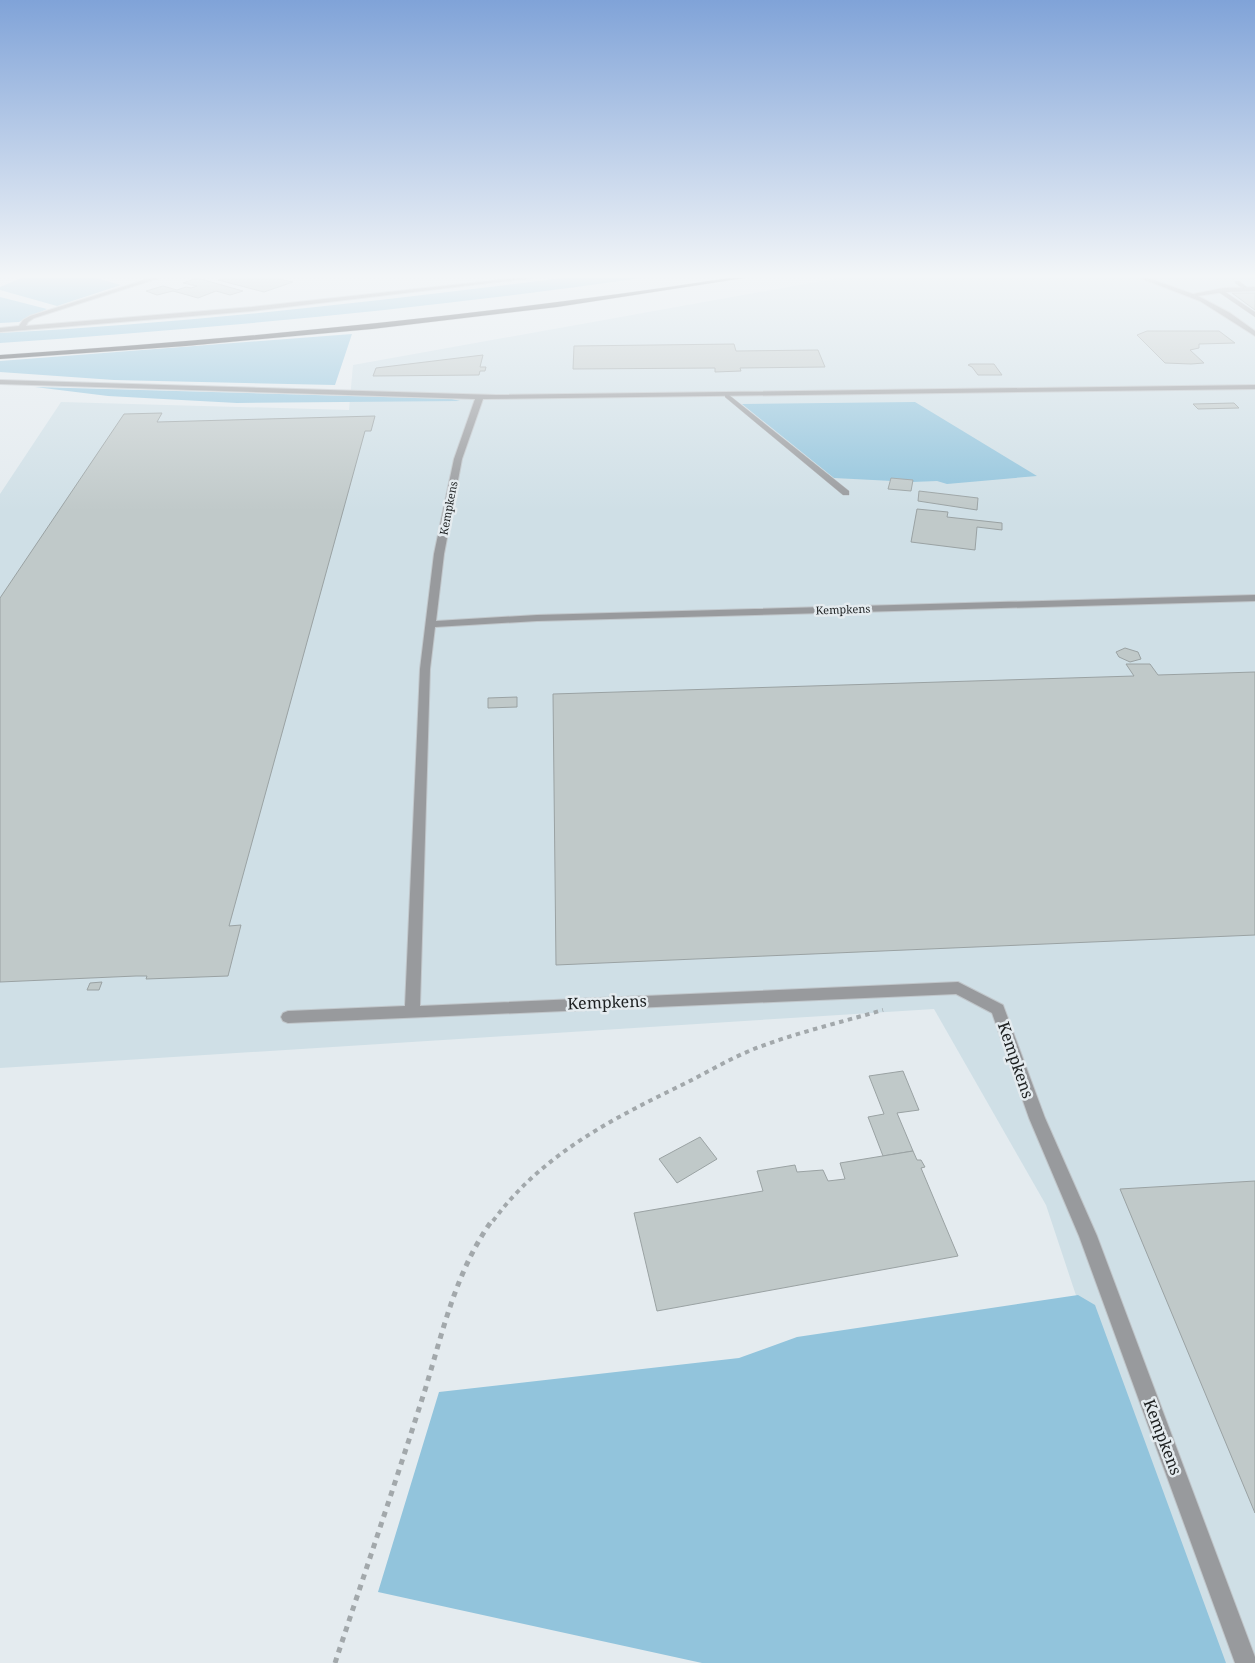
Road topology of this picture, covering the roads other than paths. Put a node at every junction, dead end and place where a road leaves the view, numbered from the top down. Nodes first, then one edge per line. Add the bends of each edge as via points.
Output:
1 (20, 356) edge
2 (0, 357) edge
3 (0, 382) edge
4 (1255, 387) edge
5 (480, 396) junction
6 (727, 396) junction
7 (846, 493) dead end
8 (1255, 598) edge
9 (432, 624) junction
10 (412, 1011) junction
11 (288, 1017) dead end
12 (1246, 1663) edge

1 - 2 highway
3 - 5 street
4 - 6 street
5 - 6 street
5 - 9 street, Kempkens via 458,459 439,554
6 - 7 lane
8 - 9 street, Kempkens via 537,618
9 - 10 street, Kempkens via 425,669
10 - 11 street, Kempkens
10 - 12 street, Kempkens via 958,988 998,1009 1037,1118 1088,1236

